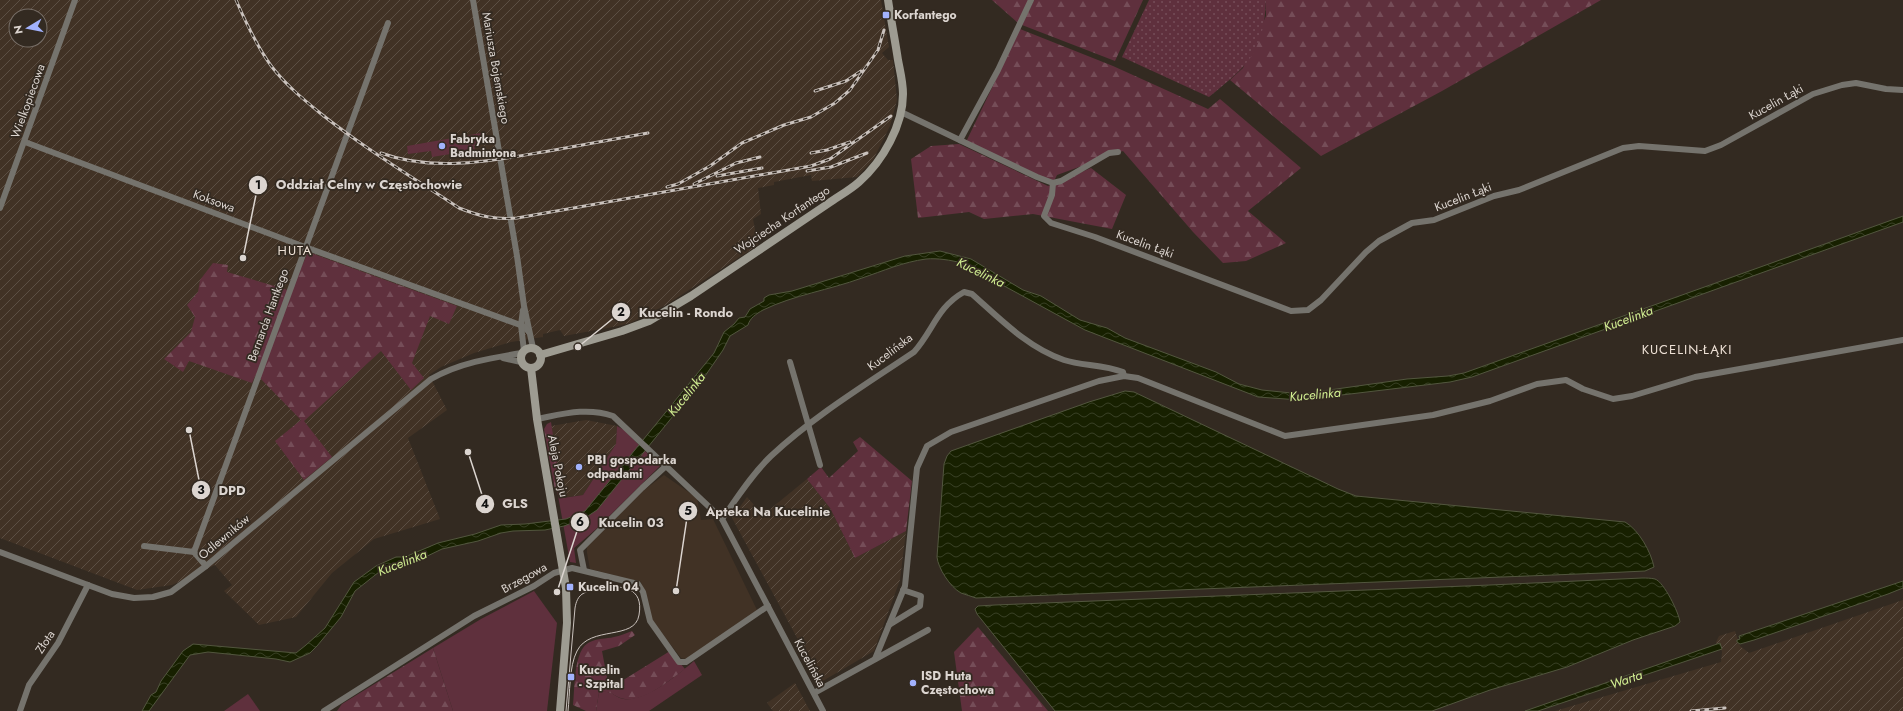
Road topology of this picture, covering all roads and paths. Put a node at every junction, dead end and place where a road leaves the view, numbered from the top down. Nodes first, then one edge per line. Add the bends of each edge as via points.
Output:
1 (75, 0) edge
2 (473, 0) edge
3 (888, 0) edge
4 (1031, 0) edge
5 (388, 23) dead end
6 (1903, 90) edge
7 (901, 112) junction
8 (960, 140) junction
9 (25, 142) junction
10 (1118, 152) dead end
11 (1053, 183) junction
12 (0, 208) edge
13 (305, 247) junction
14 (524, 306) junction
15 (521, 325) junction
16 (529, 332) junction
17 (1903, 340) edge
18 (533, 348) junction
19 (523, 352) junction
20 (540, 356) junction
21 (494, 357) junction
22 (521, 362) junction
23 (790, 362) dead end
24 (532, 368) junction
25 (1124, 376) junction
26 (537, 419) junction
27 (808, 426) junction
28 (820, 465) dead end
29 (666, 466) junction
30 (722, 519) junction
31 (144, 546) dead end
32 (0, 552) edge
33 (194, 552) junction
34 (206, 566) junction
35 (565, 570) junction
36 (584, 570) junction
37 (88, 584) junction
38 (903, 590) junction
39 (768, 606) junction
40 (889, 625) junction
41 (928, 630) dead end
42 (875, 659) junction
43 (814, 693) junction
44 (20, 711) edge
45 (324, 711) edge
46 (560, 711) edge
47 (823, 711) edge

1 - 9 street, Wielkopiecowa
2 - 14 street, Mariusza Bojemskiego
3 - 7 street, Wojciecha Korfantego via 902,84
4 - 8 street via 998,70
5 - 13 street, Bernarda Hantkego
6 - 11 street, Kucelin Łąki via 1856,83 1842,85 1813,94 1721,145 1705,151 1639,146 1623,148 1519,190 1494,196 1434,220 1412,223 1379,241 1321,300 1308,310 1300,312 1291,311 1051,223 1044,216 1052,195
7 - 8 street
7 - 20 street, Wojciecha Korfantego via 888,144 874,166 859,182 829,203 655,318
8 - 11 street
9 - 12 street, Wielkopiecowa
9 - 13 street, Koksowa
10 - 11 street via 1110,153
13 - 15 street, Koksowa
13 - 33 street, Bernarda Hantkego
14 - 15 street, Mariusza Bojemskiego
14 - 16 street, Mariusza Bojemskiego
15 - 16 street, Koksowa
15 - 19 street, Mariusza Bojemskiego
16 - 18 street, Mariusza Bojemskiego
17 - 25 street via 1695,377 1613,400 1566,380 1537,384 1490,401 1433,415 1286,436 1138,378
18 - 19 street
18 - 20 street
19 - 21 street, Odlewników
19 - 22 street
20 - 24 street via 539,363
21 - 22 street, Odlewników
21 - 34 street, Odlewników via 463,365 431,379
22 - 24 street
23 - 27 street
24 - 26 street, Aleja Pokoju
25 - 27 street, Kucelińska via 1123,372 1110,367 1064,360 1041,349 1011,329 972,294 964,292 938,313 923,342 914,352
25 - 38 street via 1099,381 951,432 928,446 917,468
26 - 29 street, Kucelińska via 584,410 600,411 613,416
26 - 35 street, Aleja Pokoju
27 - 28 street
27 - 30 street, Kucelińska via 770,456
29 - 30 street, Kucelińska
29 - 36 street via 580,550
30 - 39 street, Kucelińska
31 - 33 street
32 - 37 street, Odlewników
33 - 34 street
34 - 37 street, Odlewników via 174,590 153,597 134,598 112,594
35 - 36 street, Brzegowa
35 - 45 street, Brzegowa via 554,573 474,616
35 - 46 street, Aleja Pokoju via 567,623
36 - 39 street, Brzegowa via 638,584 643,592 650,621 679,662 686,662
37 - 44 street, Złota via 58,643 29,686
38 - 40 street
38 - 40 street via 921,596 920,606
39 - 43 street, Kucelińska
40 - 42 street
41 - 42 street
42 - 43 street
43 - 47 street, Kucelińska

